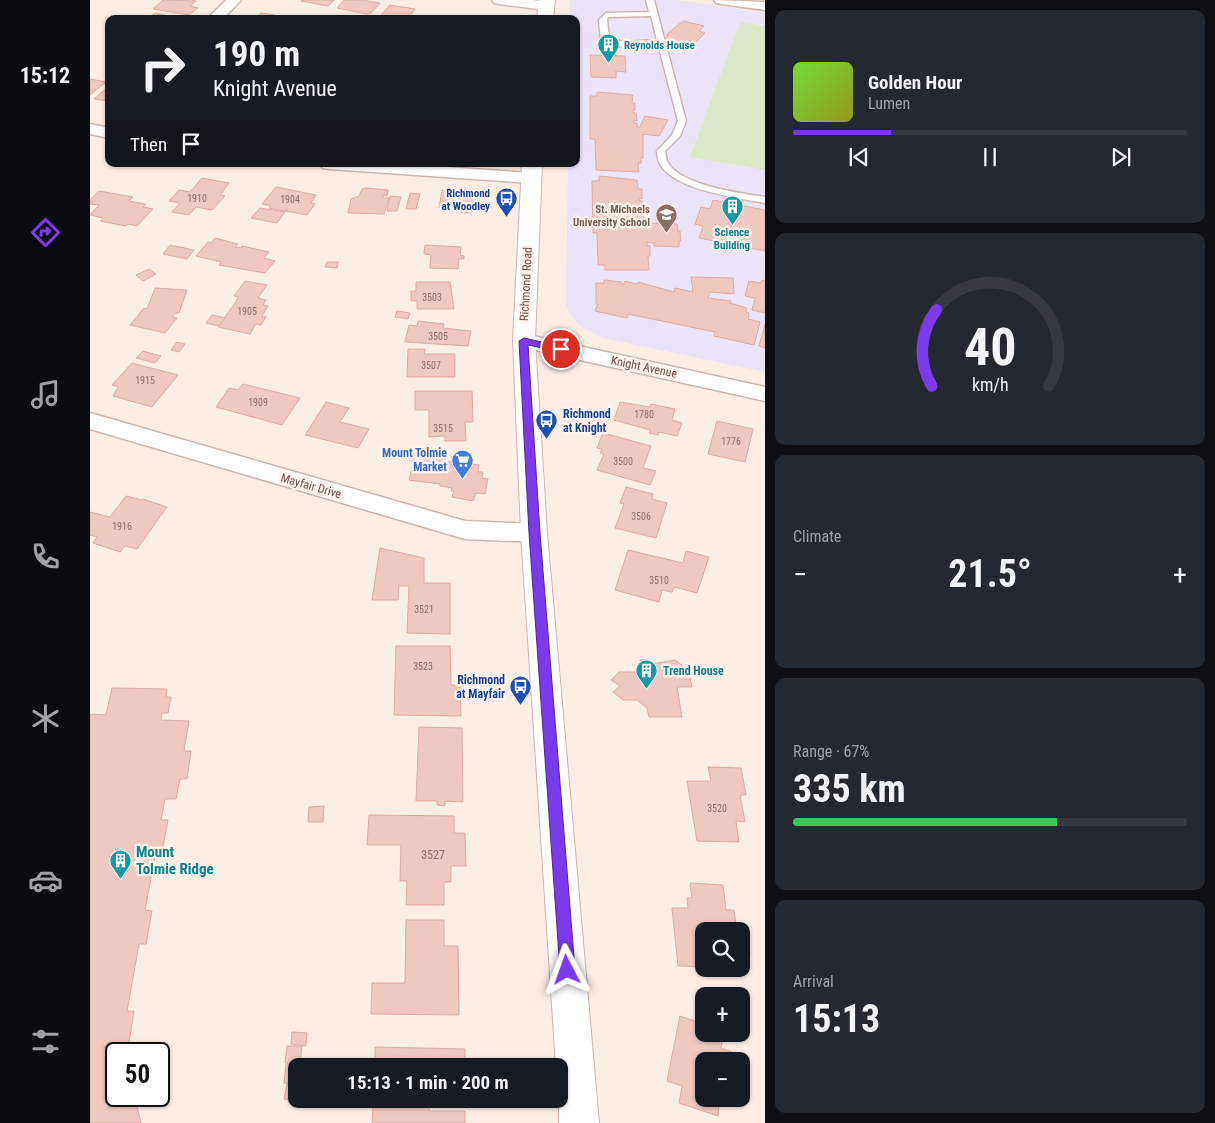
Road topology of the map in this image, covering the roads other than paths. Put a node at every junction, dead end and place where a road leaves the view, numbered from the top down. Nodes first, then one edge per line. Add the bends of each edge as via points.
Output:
1 (234, 0) edge
2 (499, 0) edge
3 (650, 0) edge
4 (721, 0) edge
5 (765, 6) edge
6 (546, 8) edge
7 (652, 14) junction
8 (218, 15) edge
9 (660, 42) junction
10 (90, 129) edge
11 (105, 131) edge
12 (416, 167) edge
13 (532, 171) edge
14 (765, 200) edge
15 (524, 341) junction
16 (765, 394) edge
17 (90, 421) edge
18 (534, 533) junction
19 (579, 1123) edge

1 - 8 street
2 - 6 street
3 - 7 lane
4 - 5 street
7 - 9 lane
7 - 9 lane via 606,15 603,20 605,39 622,45
9 - 14 lane via 682,121 676,136 661,151 663,161 671,170 696,185
10 - 11 street
12 - 13 street
13 - 15 main road, Richmond Road
15 - 16 street, Knight Avenue
15 - 18 main road, Richmond Road
17 - 18 street, Mayfair Drive via 465,530
18 - 19 main road, Richmond Road

